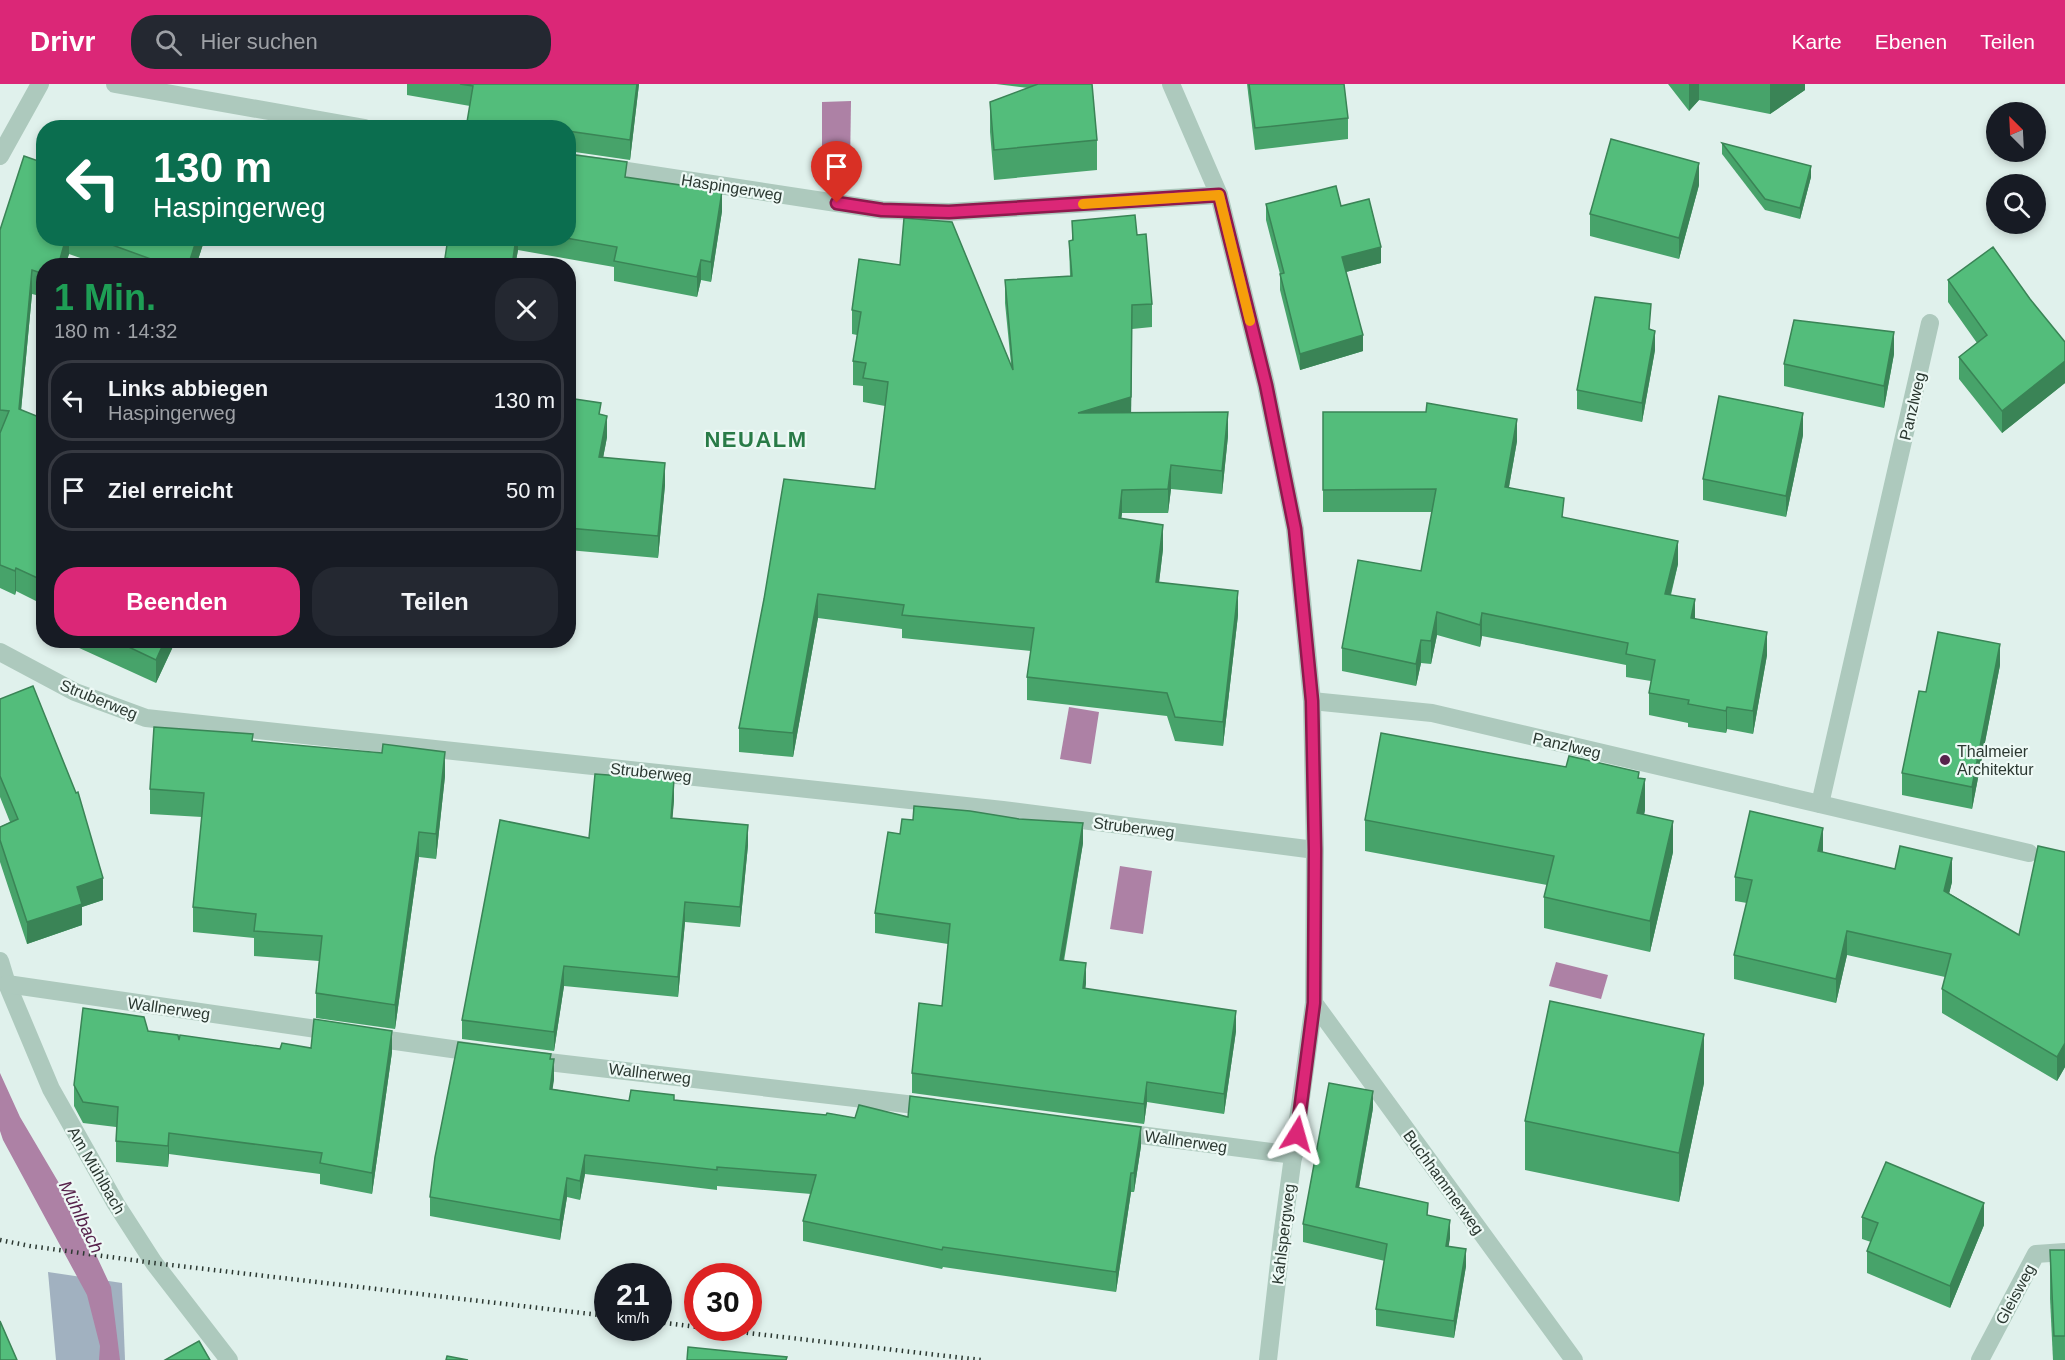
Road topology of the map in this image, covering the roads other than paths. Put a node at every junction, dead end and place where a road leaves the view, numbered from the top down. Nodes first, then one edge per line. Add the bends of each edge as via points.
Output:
1 (40, 84) edge
2 (115, 84) edge
3 (1171, 84) edge
4 (320, 120) edge
5 (0, 156) edge
6 (576, 163) edge
7 (1219, 195) junction
8 (1930, 323) dead end
9 (0, 652) edge
10 (1312, 701) junction
11 (1820, 804) junction
12 (1315, 850) junction
13 (2029, 853) dead end
14 (0, 961) edge
15 (7, 984) junction
16 (1314, 1003) junction
17 (954, 1110) edge
18 (1095, 1129) edge
19 (1294, 1155) junction
20 (2065, 1252) edge
21 (229, 1360) edge
22 (1268, 1360) edge
23 (1574, 1360) edge
24 (1980, 1360) edge

1 - 5 street
2 - 4 street
3 - 7 street, Kahlspergweg
6 - 7 street, Haspingerweg via 882,210 949,212
7 - 10 street, Kahlspergweg via 1266,385 1295,529
8 - 11 street, Panzlweg
9 - 12 street, Struberweg via 75,692 146,718 1003,810
10 - 11 street, Panzlweg via 1432,713
10 - 12 street, Kahlspergweg
11 - 13 street, Panzlweg
12 - 16 street, Kahlspergweg
14 - 15 street, Am Mühlbach
15 - 17 street, Wallnerweg via 505,1057
15 - 21 street, Am Mühlbach via 51,1089 116,1204 154,1263
16 - 19 street, Kahlspergweg
16 - 23 street, Buchhammerweg
18 - 19 street, Wallnerweg
19 - 22 street, Kahlspergweg
20 - 24 street, Gleisweg via 2036,1254

